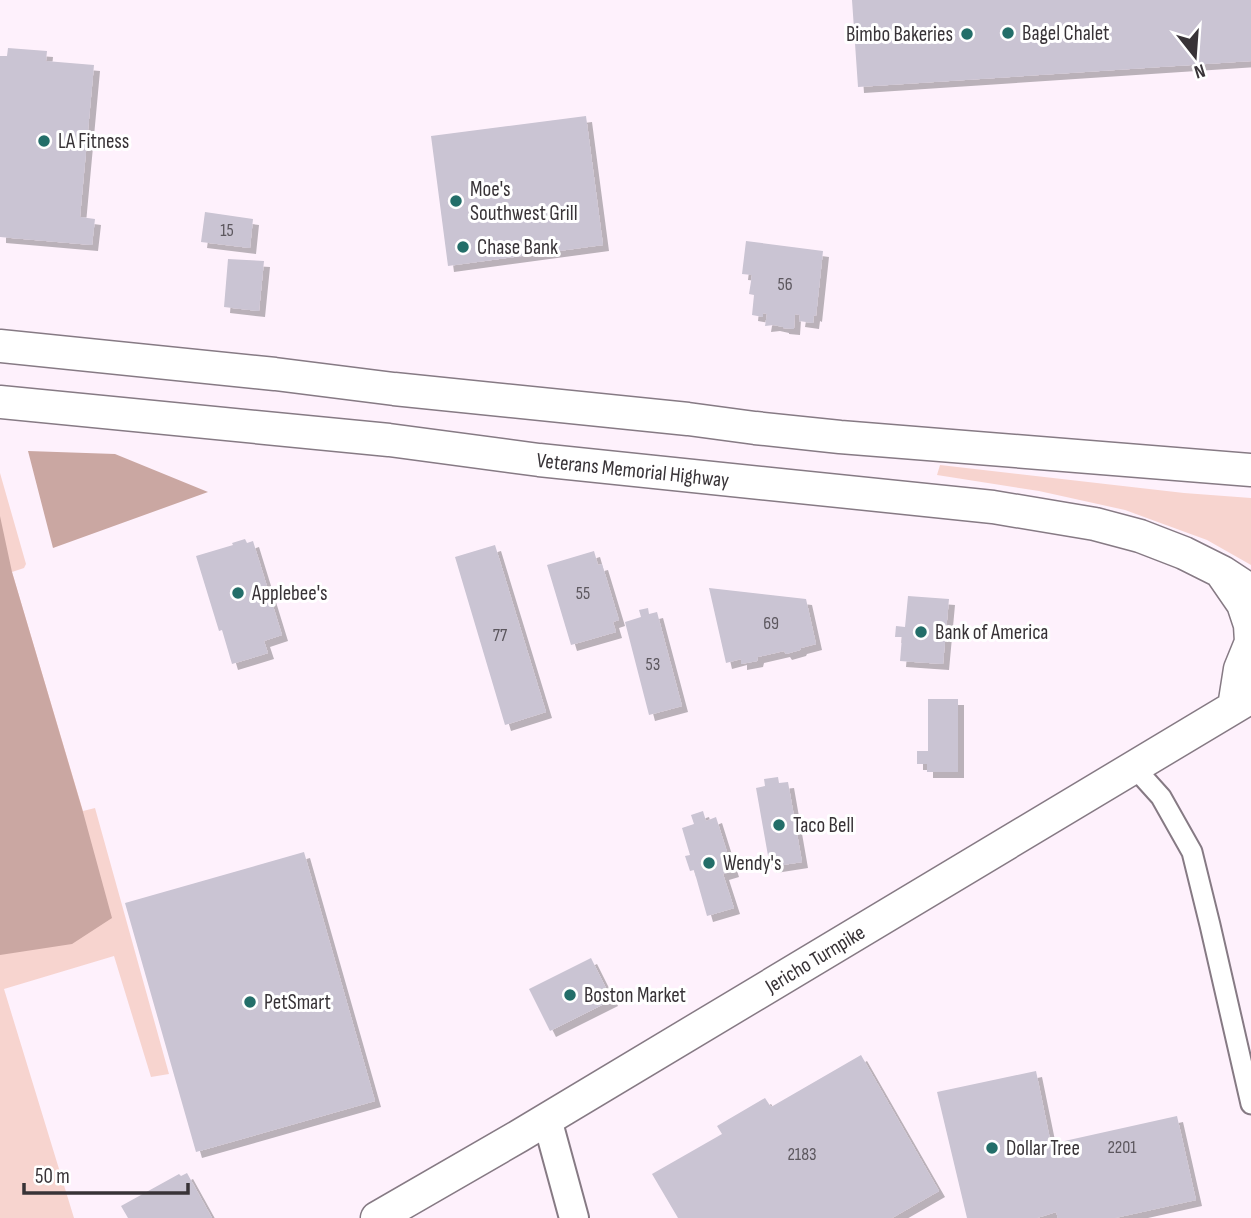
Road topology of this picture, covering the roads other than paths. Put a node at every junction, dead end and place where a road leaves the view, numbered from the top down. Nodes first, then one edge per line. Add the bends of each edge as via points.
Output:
1 (0, 346) edge
2 (0, 402) edge
3 (1251, 470) edge
4 (1222, 572) junction
5 (1251, 591) edge
6 (1242, 702) edge
7 (1134, 768) junction
8 (1251, 1104) edge
9 (547, 1119) junction
10 (377, 1218) edge
11 (574, 1218) edge

1 - 3 main road via 755,428
2 - 4 main road, Veterans Memorial Highway via 993,507 1140,536
4 - 5 main road, Veterans Memorial Highway
4 - 6 main road via 1243,604 1250,625 1251,642 1240,669
6 - 7 main road, Jericho Turnpike
7 - 8 street via 1161,797 1192,852
7 - 9 main road, Jericho Turnpike
9 - 10 main road, Jericho Turnpike
9 - 11 street

